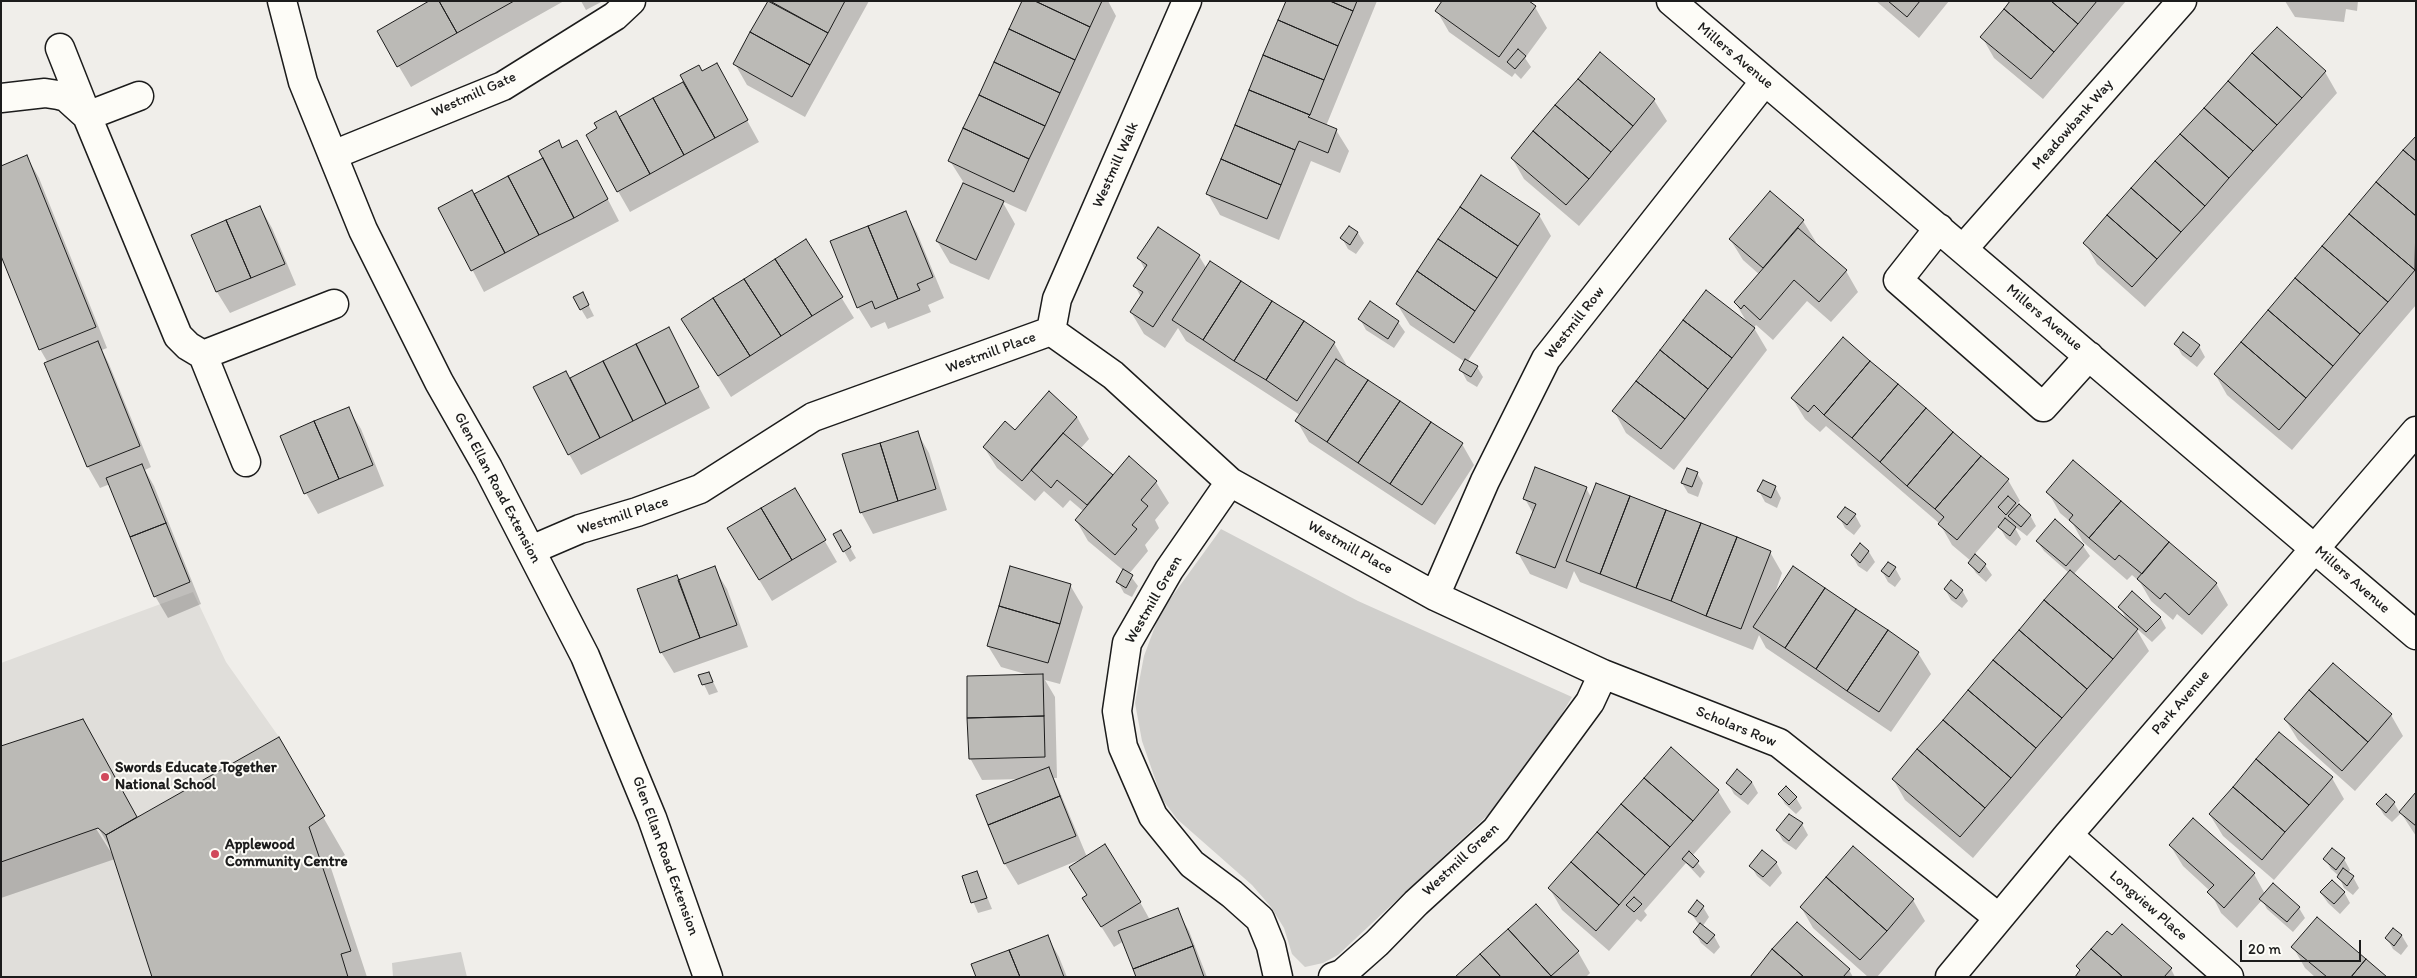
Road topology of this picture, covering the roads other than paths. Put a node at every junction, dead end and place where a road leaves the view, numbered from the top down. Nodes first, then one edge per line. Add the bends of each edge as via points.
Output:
1 (282, 1) edge
2 (631, 1) edge
3 (1187, 1) edge
4 (1671, 1) edge
5 (2182, 1) edge
6 (60, 48) dead end
7 (1765, 81) junction
8 (139, 96) dead end
9 (1, 98) edge
10 (87, 116) junction
11 (333, 155) junction
12 (1939, 228) junction
13 (1963, 249) junction
14 (334, 304) dead end
15 (1051, 331) junction
16 (203, 355) junction
17 (2089, 356) junction
18 (2416, 431) edge
19 (246, 462) dead end
20 (1230, 482) junction
21 (2314, 547) junction
22 (531, 550) junction
23 (1436, 596) junction
24 (2416, 636) edge
25 (1603, 674) junction
26 (2068, 835) junction
27 (1999, 918) junction
28 (708, 977) edge
29 (1278, 977) edge
30 (1333, 977) edge
31 (1950, 977) edge
32 (2229, 977) edge

1 - 11 street, Glen Ellan Road Extension via 303,82
2 - 11 street, Westmill Gate via 615,16 503,86
3 - 15 street, Westmill Walk via 1057,300
4 - 7 street, Millers Avenue
5 - 13 street, Meadowbank Way
6 - 10 street
7 - 12 street, Millers Avenue
7 - 23 street, Westmill Row via 1546,359 1485,481
8 - 10 street
9 - 10 street via 58,94
10 - 16 street via 178,336
11 - 22 street, Glen Ellan Road Extension via 363,230 439,382
12 - 13 street, Millers Avenue
12 - 17 street via 1898,280 2043,407
13 - 17 street, Millers Avenue
14 - 16 street
15 - 20 street, Westmill Place via 1113,375
15 - 22 street, Westmill Place via 813,417 700,489 580,529
16 - 19 street
17 - 21 street, Millers Avenue
18 - 21 street, Park Avenue
20 - 23 street, Westmill Place
20 - 29 street, Westmill Green via 1169,570 1127,643 1117,711 1123,747 1153,816 1192,864 1260,919 1271,946
21 - 24 street, Millers Avenue
21 - 26 street, Park Avenue
22 - 28 street, Glen Ellan Road Extension via 585,656 638,782
23 - 25 street, Scholars Row
25 - 27 street, Scholars Row via 1779,743
25 - 30 street, Westmill Green via 1590,702 1496,830 1377,943 1342,974
26 - 27 street, Park Avenue
26 - 32 street, Longview Place
27 - 31 street, Park Avenue

